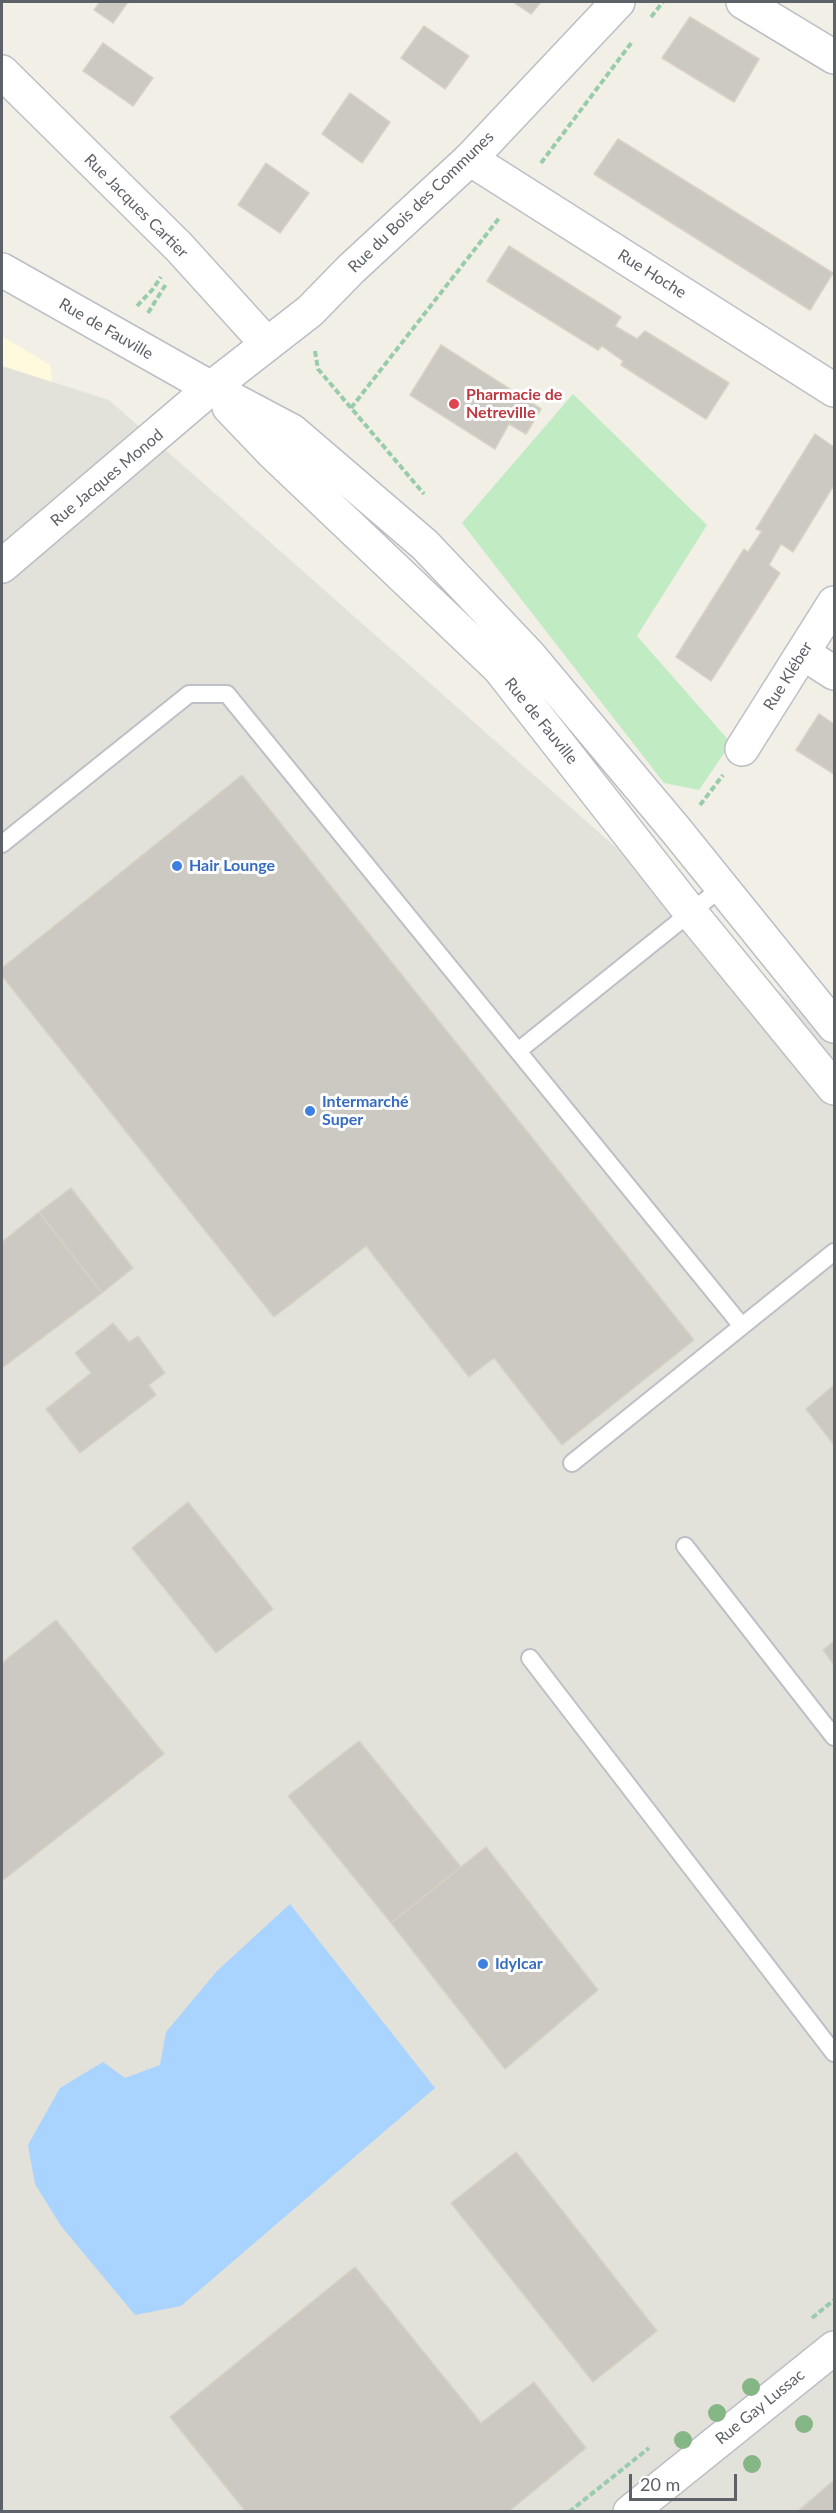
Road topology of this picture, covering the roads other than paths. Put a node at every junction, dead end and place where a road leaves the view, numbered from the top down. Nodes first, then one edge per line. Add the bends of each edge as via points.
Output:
1 (618, 2) edge
2 (743, 2) edge
3 (834, 57) edge
4 (2, 72) edge
5 (470, 159) junction
6 (2, 270) edge
7 (267, 344) junction
8 (211, 388) junction
9 (834, 390) edge
10 (8, 553) edge
11 (834, 603) edge
12 (803, 653) junction
13 (834, 673) edge
14 (742, 749) dead end
15 (2, 844) edge
16 (721, 888) junction
17 (691, 913) junction
18 (834, 1026) edge
19 (518, 1051) junction
20 (834, 1088) edge
21 (834, 1252) edge
22 (741, 1325) junction
23 (572, 1463) dead end
24 (685, 1546) dead end
25 (530, 1658) dead end
26 (834, 1737) edge
27 (834, 2053) edge
28 (834, 2348) edge
29 (630, 2511) edge

1 - 5 street, Rue du Bois des Communes
2 - 3 street
4 - 7 street, Rue Jacques Cartier via 186,256
5 - 7 street, Rue du Bois des Communes via 310,311
5 - 9 street, Rue Hoche
6 - 8 street, Rue de Fauville
7 - 8 street, Rue du Bois des Communes
8 - 10 street, Rue Jacques Monod
8 - 16 street, Rue de Fauville via 292,431 425,545 529,656
8 - 17 street, Rue de Fauville via 273,453 499,668
11 - 12 street, Rue Kléber
12 - 13 street
12 - 14 street, Rue Kléber
15 - 19 lane via 189,694 227,694
16 - 17 lane
16 - 18 street, Rue de Fauville
17 - 19 lane
17 - 20 street, Rue de Fauville
19 - 22 lane
21 - 22 lane
22 - 23 lane
24 - 26 lane
25 - 27 lane
28 - 29 street, Rue Gay Lussac

